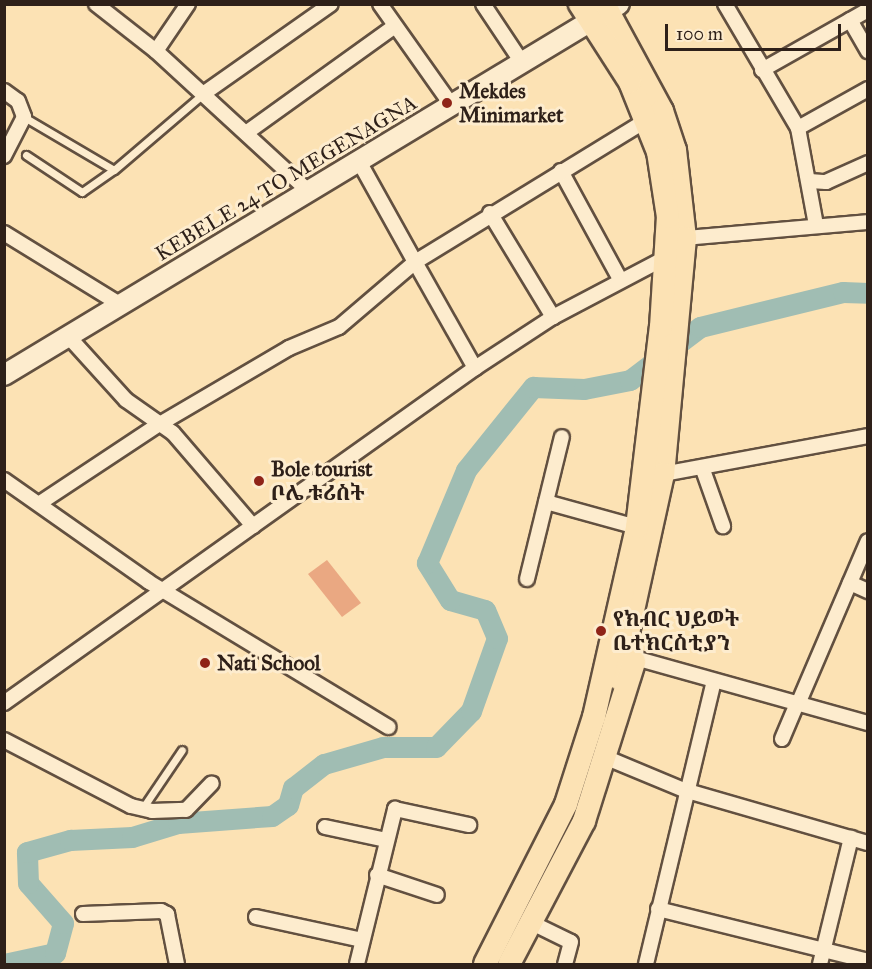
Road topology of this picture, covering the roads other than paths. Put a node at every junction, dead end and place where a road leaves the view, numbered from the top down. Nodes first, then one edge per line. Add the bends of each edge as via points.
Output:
1 (96, 4) edge
2 (188, 4) edge
3 (331, 4) edge
4 (380, 4) edge
5 (483, 4) edge
6 (725, 4) edge
7 (113, 9) edge
8 (600, 10) edge
9 (867, 10) edge
10 (850, 20) junction
11 (396, 26) junction
12 (156, 51) junction
13 (867, 51) edge
14 (523, 64) junction
15 (762, 70) junction
16 (867, 89) edge
17 (4, 91) edge
18 (203, 94) junction
19 (453, 107) junction
20 (24, 117) junction
21 (647, 120) junction
22 (798, 128) junction
23 (246, 134) junction
24 (26, 155) dead end
25 (4, 156) edge
26 (867, 163) edge
27 (360, 164) junction
28 (114, 170) junction
29 (561, 171) junction
30 (810, 182) junction
31 (308, 191) junction
32 (490, 213) junction
33 (867, 222) edge
34 (816, 225) junction
35 (4, 233) edge
36 (685, 238) junction
37 (667, 257) junction
38 (416, 262) junction
39 (620, 279) junction
40 (121, 305) junction
41 (553, 317) junction
42 (68, 336) junction
43 (475, 368) junction
44 (665, 373) junction
45 (5, 374) edge
46 (158, 425) junction
47 (867, 436) edge
48 (562, 437) dead end
49 (702, 467) junction
50 (663, 474) junction
51 (4, 480) edge
52 (546, 502) junction
53 (40, 503) junction
54 (253, 526) junction
55 (723, 526) dead end
56 (637, 527) junction
57 (867, 541) edge
58 (527, 579) dead end
59 (850, 583) junction
60 (164, 590) junction
61 (867, 591) edge
62 (624, 625) junction
63 (635, 658) junction
64 (714, 681) junction
65 (4, 703) edge
66 (798, 704) junction
67 (867, 721) edge
68 (388, 727) dead end
69 (782, 739) dead end
70 (4, 740) edge
71 (182, 750) dead end
72 (607, 758) junction
73 (212, 783) dead end
74 (684, 790) junction
75 (572, 806) junction
76 (142, 809) junction
77 (469, 825) dead end
78 (326, 826) dead end
79 (851, 838) junction
80 (386, 840) junction
81 (867, 843) edge
82 (377, 875) junction
83 (437, 895) dead end
84 (658, 909) junction
85 (82, 915) dead end
86 (256, 917) dead end
87 (532, 923) junction
88 (362, 940) junction
89 (824, 950) junction
90 (867, 961) edge
91 (177, 964) edge
92 (357, 964) edge
93 (471, 964) edge
94 (485, 964) edge
95 (500, 964) edge
96 (509, 964) edge
97 (565, 964) edge
98 (646, 964) edge
99 (820, 964) edge

1 - 7 street
2 - 12 street
3 - 18 street
4 - 11 street
5 - 14 street
6 - 15 street
7 - 12 street
8 - 14 main road, KEBELE 24 TO MEGENAGNA
8 - 21 main road
8 - 36 main road via 662,111 675,150
9 - 10 street
10 - 13 street
10 - 15 street
11 - 19 street
11 - 23 street
12 - 18 street
14 - 19 main road, KEBELE 24 TO MEGENAGNA
15 - 22 street
16 - 22 street
17 - 20 street via 18,101
18 - 23 street
18 - 28 lane
19 - 27 main road, KEBELE 24 TO MEGENAGNA
20 - 25 street
20 - 28 lane
21 - 29 street
21 - 37 main road via 664,181
22 - 30 street
23 - 31 street
24 - 28 lane via 82,192
26 - 30 street via 826,182
27 - 31 main road, KEBELE 24 TO MEGENAGNA
27 - 38 street
29 - 32 street
29 - 39 street
30 - 34 street
31 - 40 main road, KEBELE 24 TO MEGENAGNA
32 - 38 street
32 - 41 street
33 - 34 street
34 - 36 street
35 - 40 street
36 - 44 main road via 681,314
37 - 39 street
37 - 44 main road via 661,327
38 - 43 street
38 - 46 street via 339,327 289,348
39 - 41 street
40 - 42 main road, KEBELE 24 TO MEGENAGNA
41 - 43 street
42 - 45 main road, KEBELE 24 TO MEGENAGNA
42 - 46 street via 126,400
43 - 54 street
44 - 50 main road via 672,398
44 - 56 main road via 650,412
46 - 53 street
46 - 54 street via 173,433
47 - 49 street
48 - 52 street
49 - 50 street
49 - 55 street
50 - 62 main road
51 - 53 street
52 - 56 street
52 - 58 street
53 - 60 street
54 - 60 street
56 - 62 main road
57 - 59 street
59 - 61 street
59 - 66 street
60 - 65 street
60 - 68 street
62 - 63 main road
62 - 75 main road
62 - 93 main road via 599,653 556,797
63 - 64 street
63 - 72 main road
64 - 66 street
64 - 74 street
66 - 67 street
66 - 69 street
70 - 76 street
71 - 76 lane
72 - 74 street
72 - 87 main road via 584,821
73 - 76 street via 186,810
74 - 79 street
74 - 84 street
75 - 94 main road
75 - 95 main road
77 - 80 street via 397,807
78 - 80 street
79 - 81 street
79 - 89 street
80 - 82 street
82 - 83 street
82 - 88 street
84 - 89 street
84 - 98 street
85 - 91 street via 161,911 167,914
86 - 88 street
87 - 96 main road
87 - 97 street via 571,942
88 - 92 street
89 - 90 street
89 - 99 street

